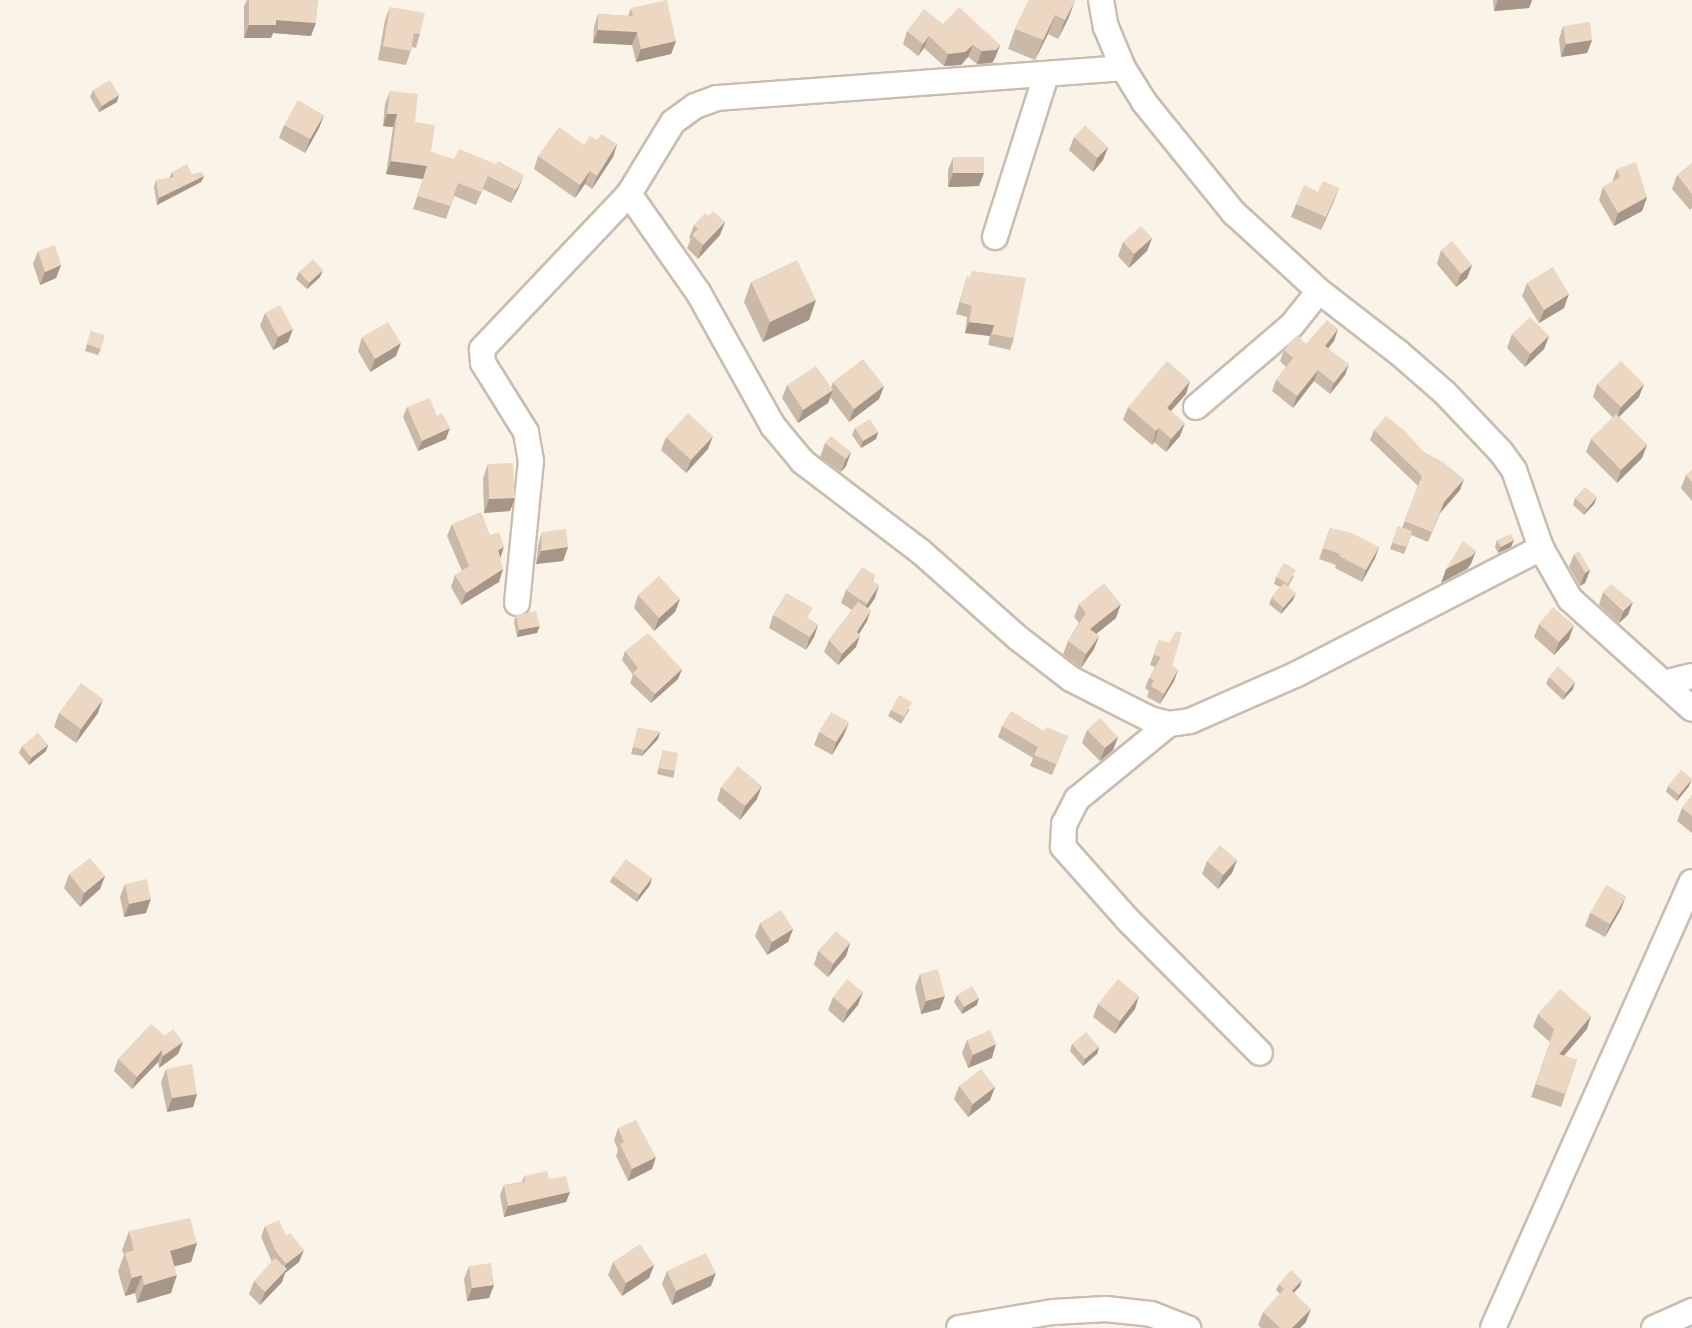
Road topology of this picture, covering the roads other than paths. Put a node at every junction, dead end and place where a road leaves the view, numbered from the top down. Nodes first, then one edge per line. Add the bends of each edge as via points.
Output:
1 (1101, 0) edge
2 (1123, 68) junction
3 (1046, 75) junction
4 (629, 194) junction
5 (995, 237) dead end
6 (1319, 292) junction
7 (1196, 407) dead end
8 (1541, 548) junction
9 (517, 603) dead end
10 (1692, 676) edge
11 (1664, 683) junction
12 (1692, 709) edge
13 (1169, 724) junction
14 (1692, 882) edge
15 (1260, 1053) dead end
16 (1692, 1311) edge
17 (959, 1328) edge
18 (1188, 1328) edge
19 (1493, 1328) edge
20 (1654, 1328) edge

1 - 2 street via 1106,27
2 - 3 street
2 - 6 street via 1144,102 1234,213
3 - 4 street via 716,98 673,122
3 - 5 street
4 - 9 street via 482,349 483,363 526,432 531,461
4 - 13 street via 698,292 774,426 803,462 920,551 1072,679
6 - 7 street via 1292,325
6 - 8 street via 1445,393 1501,452 1514,470
8 - 11 street via 1570,599
8 - 13 street via 1297,674 1190,720
10 - 11 street
11 - 12 street
13 - 15 street via 1077,799 1063,824 1063,847
14 - 19 street
16 - 20 street
17 - 18 street via 1053,1312 1106,1309 1151,1314

